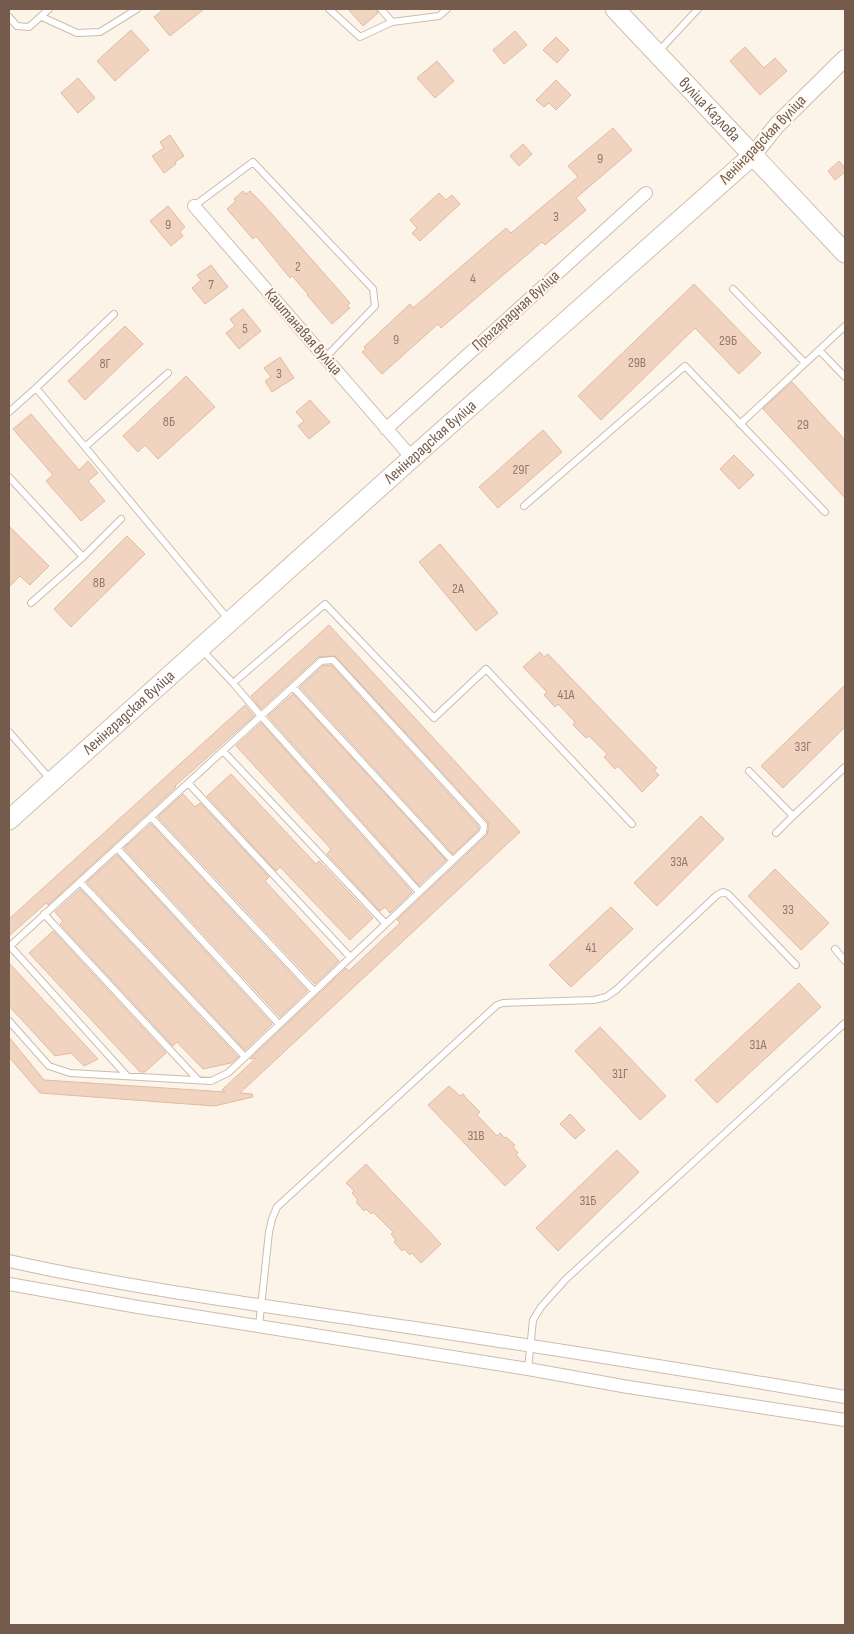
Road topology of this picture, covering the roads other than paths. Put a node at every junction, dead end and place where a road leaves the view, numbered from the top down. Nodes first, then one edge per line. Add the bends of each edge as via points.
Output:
1 (49, 9) edge
2 (137, 9) edge
3 (329, 9) edge
4 (381, 9) edge
5 (448, 9) edge
6 (615, 9) edge
7 (698, 9) edge
8 (9, 17) edge
9 (42, 17) junction
10 (392, 22) junction
11 (657, 53) junction
12 (845, 58) edge
13 (753, 155) junction
14 (646, 193) dead end
15 (194, 206) joint
16 (845, 253) edge
17 (733, 288) dead end
18 (114, 314) dead end
19 (845, 326) edge
20 (819, 350) junction
21 (325, 358) junction
22 (805, 363) junction
23 (168, 373) dead end
24 (845, 377) edge
25 (36, 388) junction
26 (9, 412) edge
27 (740, 424) junction
28 (386, 429) junction
29 (85, 447) junction
30 (412, 458) junction
31 (9, 477) edge
32 (524, 506) dead end
33 (825, 512) dead end
34 (121, 519) dead end
35 (82, 557) junction
36 (31, 602) dead end
37 (230, 621) junction
38 (200, 648) junction
39 (234, 683) junction
40 (293, 687) junction
41 (261, 716) junction
42 (9, 732) edge
43 (223, 751) junction
44 (845, 767) edge
45 (749, 771) dead end
46 (52, 781) junction
47 (188, 783) junction
48 (793, 816) junction
49 (151, 817) junction
50 (9, 820) edge
51 (632, 824) dead end
52 (776, 834) dead end
53 (116, 848) junction
54 (452, 860) junction
55 (80, 882) junction
56 (418, 891) junction
57 (44, 914) junction
58 (385, 923) junction
59 (9, 946) edge
60 (834, 949) dead end
61 (350, 957) junction
62 (845, 960) edge
63 (796, 965) dead end
64 (314, 991) junction
65 (9, 1020) edge
66 (845, 1023) edge
67 (279, 1024) junction
68 (245, 1057) junction
69 (127, 1076) junction
70 (198, 1080) junction
71 (9, 1261) edge
72 (9, 1284) edge
73 (262, 1306) junction
74 (260, 1326) junction
75 (529, 1345) junction
76 (528, 1369) junction
77 (845, 1396) edge
78 (845, 1420) edge

1 - 9 lane
2 - 9 lane via 100,32 77,33
3 - 10 lane via 360,37
4 - 10 lane
5 - 10 lane via 439,16
6 - 11 main road, вуліца Казлова
7 - 11 lane
8 - 9 lane via 17,26 29,27
11 - 13 main road, вуліца Казлова
12 - 13 street, Ленінградская вуліца via 777,125
13 - 16 main road, вуліца Казлова
13 - 30 main road, Ленінградская вуліца
14 - 28 street, Прыгарадная вуліца
15 - 21 street, Каштанавая вуліца
15 - 21 lane via 253,162 373,290 375,306
17 - 22 lane
18 - 25 lane
19 - 20 lane
20 - 22 lane
20 - 24 lane
21 - 28 street, Каштанавая вуліца
22 - 27 lane
23 - 29 lane
25 - 26 lane
25 - 29 lane
27 - 32 lane via 685,366
27 - 33 lane
28 - 30 street, Каштанавая вуліца
29 - 37 lane
30 - 37 main road, Ленінградская вуліца
31 - 35 lane
34 - 35 lane
35 - 36 lane
37 - 38 main road, Ленінградская вуліца
38 - 39 lane
38 - 46 main road, Ленінградская вуліца
39 - 41 lane
39 - 51 lane via 325,604 434,718 486,669
40 - 41 lane
40 - 54 lane
40 - 54 lane via 321,661 333,660 340,667 484,825 483,832
41 - 43 lane
41 - 56 lane
42 - 46 lane
43 - 47 lane
43 - 58 lane
44 - 48 lane
45 - 48 lane
46 - 50 main road, Ленінградская вуліца
47 - 49 lane
47 - 61 lane
48 - 52 lane
49 - 53 lane
49 - 64 lane
53 - 55 lane
53 - 67 lane
54 - 56 lane
55 - 57 lane
55 - 68 lane
56 - 58 lane
57 - 59 lane
57 - 70 lane
58 - 61 lane
59 - 69 lane
60 - 62 lane
61 - 64 lane
63 - 73 lane via 723,892 606,997 497,1005 277,1207 269,1232
64 - 67 lane
65 - 69 lane via 49,1066 70,1073
66 - 75 lane via 566,1279 533,1320
67 - 68 lane
68 - 70 lane via 228,1073 211,1081
69 - 70 lane
71 - 73 street via 62,1273
72 - 74 street
73 - 74 lane
73 - 75 street
74 - 76 street
75 - 76 lane
75 - 77 street
76 - 78 street

